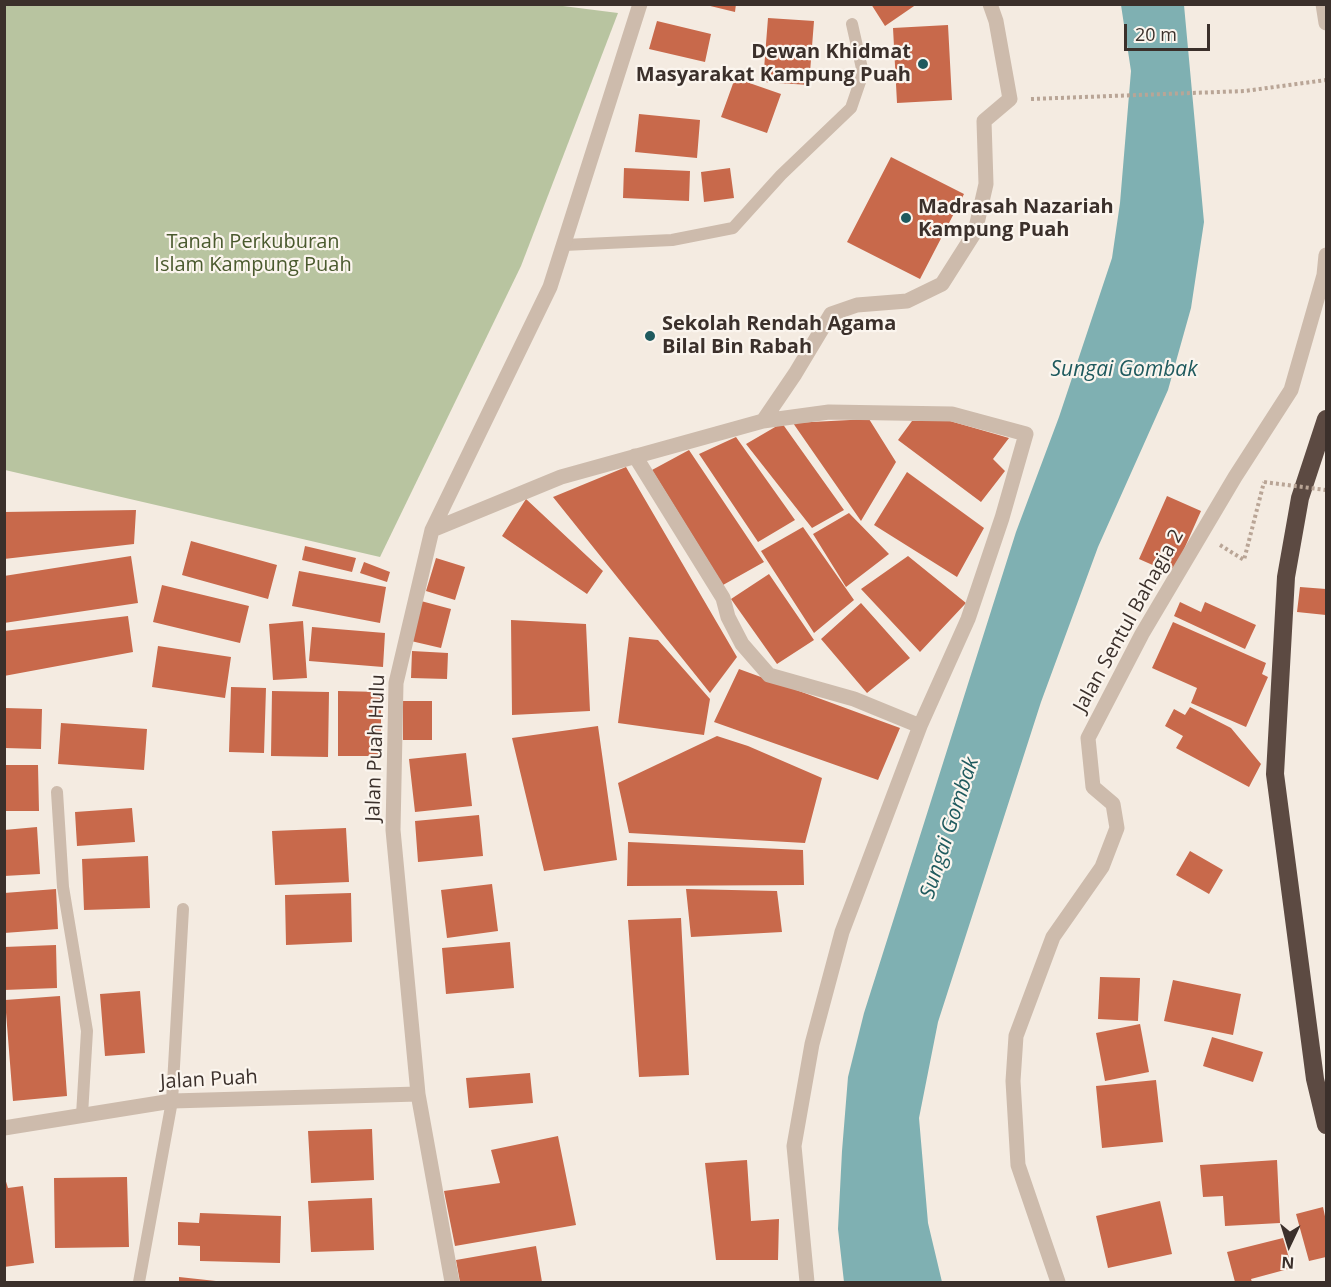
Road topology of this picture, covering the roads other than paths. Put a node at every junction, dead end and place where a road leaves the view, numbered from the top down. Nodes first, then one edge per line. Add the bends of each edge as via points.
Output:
1 (640, 4) edge
2 (990, 4) edge
3 (1323, 4) edge
4 (1326, 23) edge
5 (852, 24) dead end
6 (564, 245) junction
7 (1326, 255) edge
8 (1326, 419) edge
9 (763, 421) junction
10 (635, 456) junction
11 (432, 530) junction
12 (920, 726) junction
13 (57, 792) dead end
14 (183, 909) dead end
15 (418, 1094) junction
16 (172, 1101) junction
17 (82, 1115) junction
18 (1326, 1125) edge
19 (4, 1128) edge
20 (139, 1282) edge
21 (452, 1282) edge
22 (807, 1282) edge
23 (1058, 1282) edge

1 - 6 street, Jalan Puah Hulu
2 - 9 street via 1010,99 984,121 986,184 975,232 942,284 907,301 857,305 831,314
3 - 4 street
5 - 6 lane via 863,73 851,108 733,228 672,240
6 - 11 street, Jalan Puah Hulu via 550,286
7 - 23 street, Jalan Sentul Bahagia 2 via 1324,275 1291,390 1142,634 1088,738 1094,787 1113,804 1118,828 1102,867 1053,937 1016,1036 1012,1081 1018,1165
8 - 18 highway via 1300,498 1286,577 1275,774 1315,1079
9 - 10 street
9 - 12 street via 829,412 952,414 1026,434 968,619
10 - 11 street via 561,477
10 - 12 street via 723,597 742,644 769,675 854,699
11 - 15 street, Jalan Puah Hulu via 394,695 393,830
12 - 22 street via 842,932 812,1044 794,1146
13 - 17 lane via 63,887 87,1031
14 - 16 lane
15 - 16 street, Jalan Puah
15 - 21 street, Jalan Puah Hulu
16 - 17 street, Jalan Puah
16 - 20 lane
17 - 19 street, Jalan Puah

